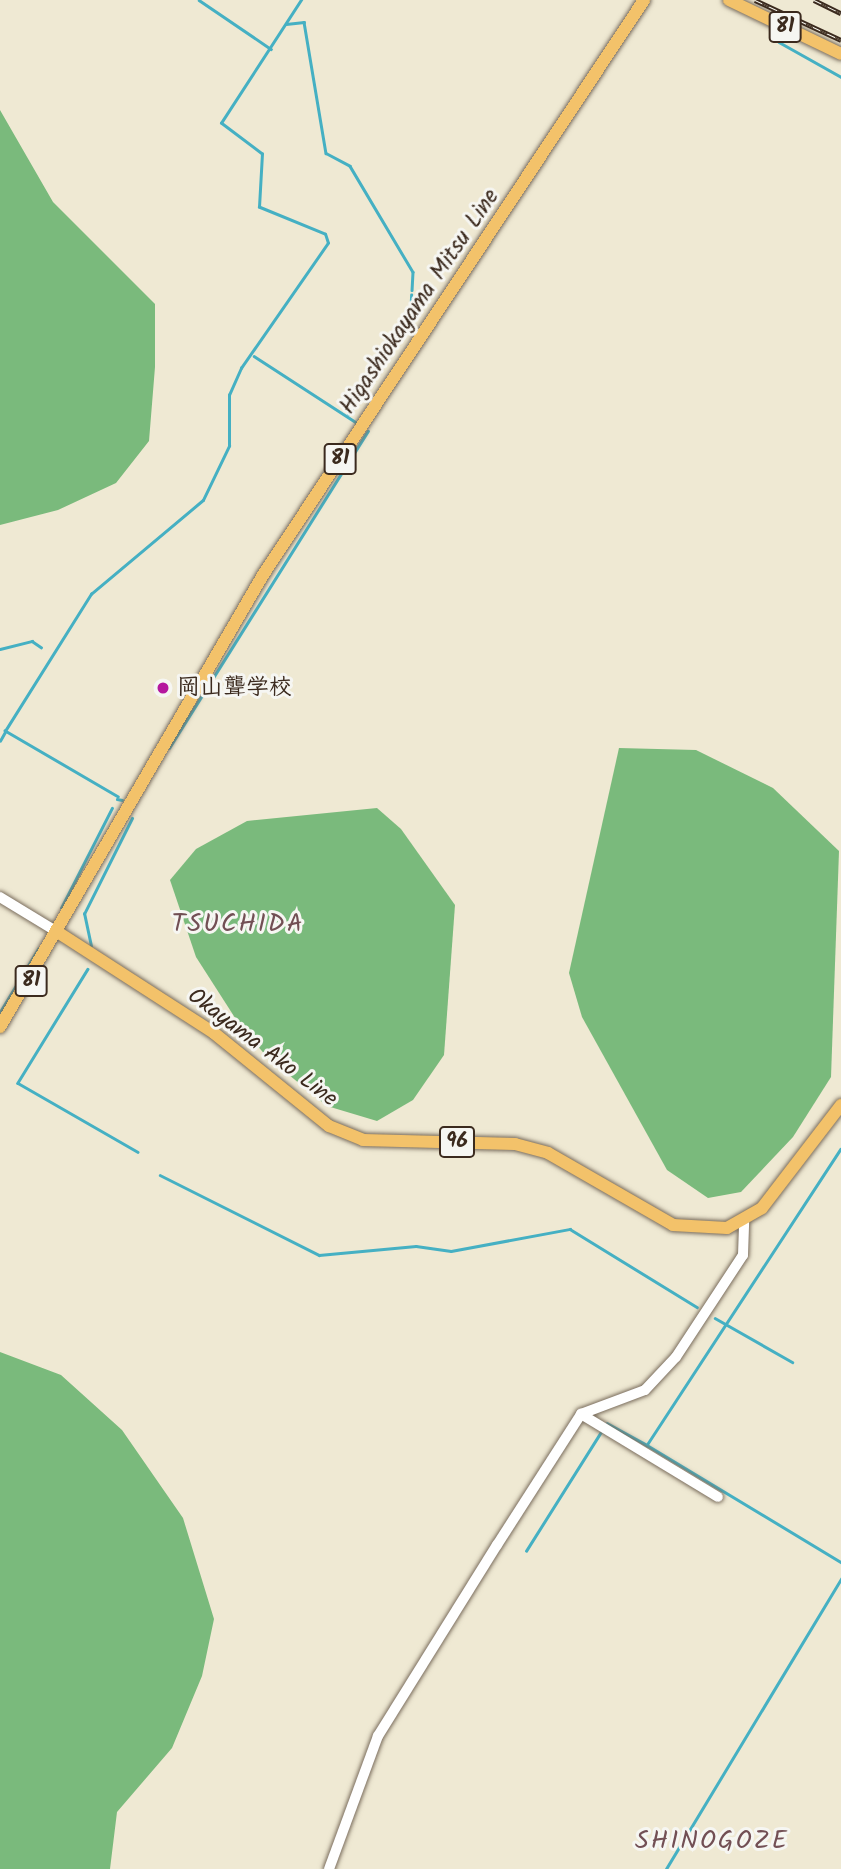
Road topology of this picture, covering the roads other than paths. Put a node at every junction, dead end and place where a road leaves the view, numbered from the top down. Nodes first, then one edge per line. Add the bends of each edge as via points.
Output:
1 (644, 0) edge
2 (729, 0) edge
3 (841, 54) edge
4 (0, 897) edge
5 (59, 933) junction
6 (0, 1027) edge
7 (841, 1105) edge
8 (744, 1221) junction
9 (581, 1414) junction
10 (718, 1497) dead end
11 (330, 1869) edge

1 - 5 main road, Higashiokayama Mitsu Line / 81 via 263,575 124,805
2 - 3 main road, 81
4 - 5 street
5 - 6 main road, Higashiokayama Mitsu Line / 81
5 - 8 main road, Okayama Ako Line / 96 via 214,1033 329,1126 363,1140 515,1144 548,1153 673,1225 699,1230
7 - 8 main road, Okayama Ako Line / 96 via 778,1192
8 - 9 street via 743,1255 662,1375 626,1401
9 - 10 street
9 - 11 street via 378,1736

